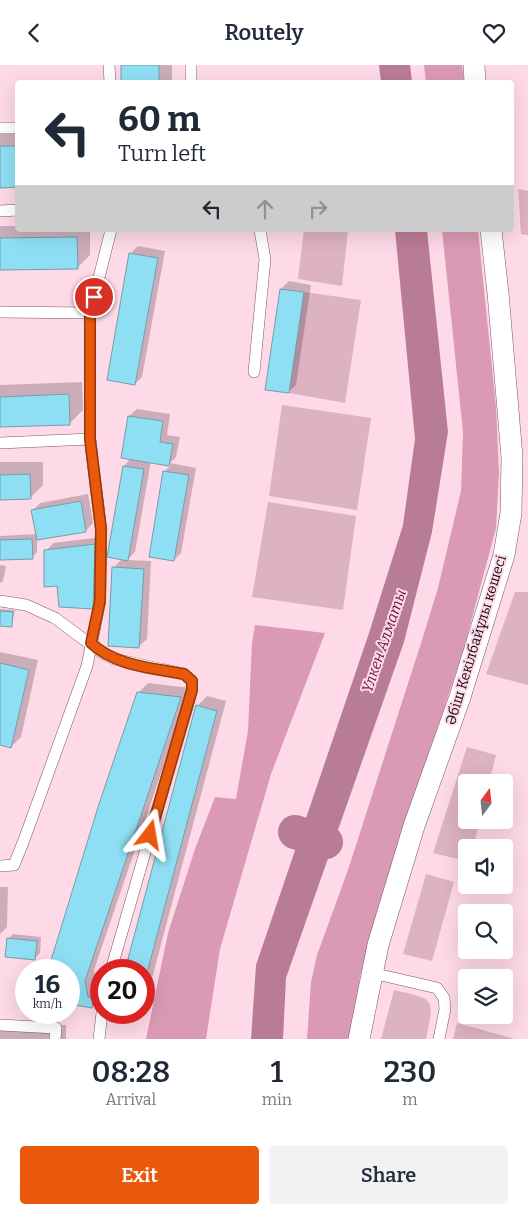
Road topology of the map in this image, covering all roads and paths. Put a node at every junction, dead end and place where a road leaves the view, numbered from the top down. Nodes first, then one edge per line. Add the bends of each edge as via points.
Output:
1 (109, 65) edge
2 (191, 65) edge
3 (474, 65) edge
4 (110, 80) edge
5 (191, 80) edge
6 (475, 80) edge
7 (0, 128) edge
8 (15, 128) edge
9 (15, 210) edge
10 (0, 211) edge
11 (110, 232) edge
12 (260, 232) edge
13 (491, 232) edge
14 (0, 312) edge
15 (90, 313) junction
16 (254, 372) dead end
17 (90, 439) junction
18 (0, 443) edge
19 (0, 601) edge
20 (91, 643) junction
21 (0, 866) edge
22 (114, 959) edge
23 (372, 973) junction
24 (101, 1024) edge
25 (0, 1025) edge
26 (56, 1039) edge
27 (99, 1039) edge
28 (359, 1039) edge
29 (439, 1039) edge

1 - 4 lane
2 - 5 lane
3 - 6 street
7 - 8 lane
9 - 10 lane
11 - 15 lane
12 - 16 lane via 265,259
13 - 23 street, Әбіш Кекілбайұлы көшесі via 512,457 511,513 504,555 460,697 414,826
14 - 15 lane
15 - 17 lane
17 - 18 lane
17 - 20 lane via 101,529 100,601
19 - 20 lane via 26,605 55,618
20 - 21 lane via 18,857 14,865
20 - 22 lane via 114,659 184,674 192,681
23 - 28 street, Әбіш Кекілбайұлы көшесі
23 - 29 lane via 436,988 444,998 445,1009
24 - 27 lane
25 - 26 lane via 56,1028

